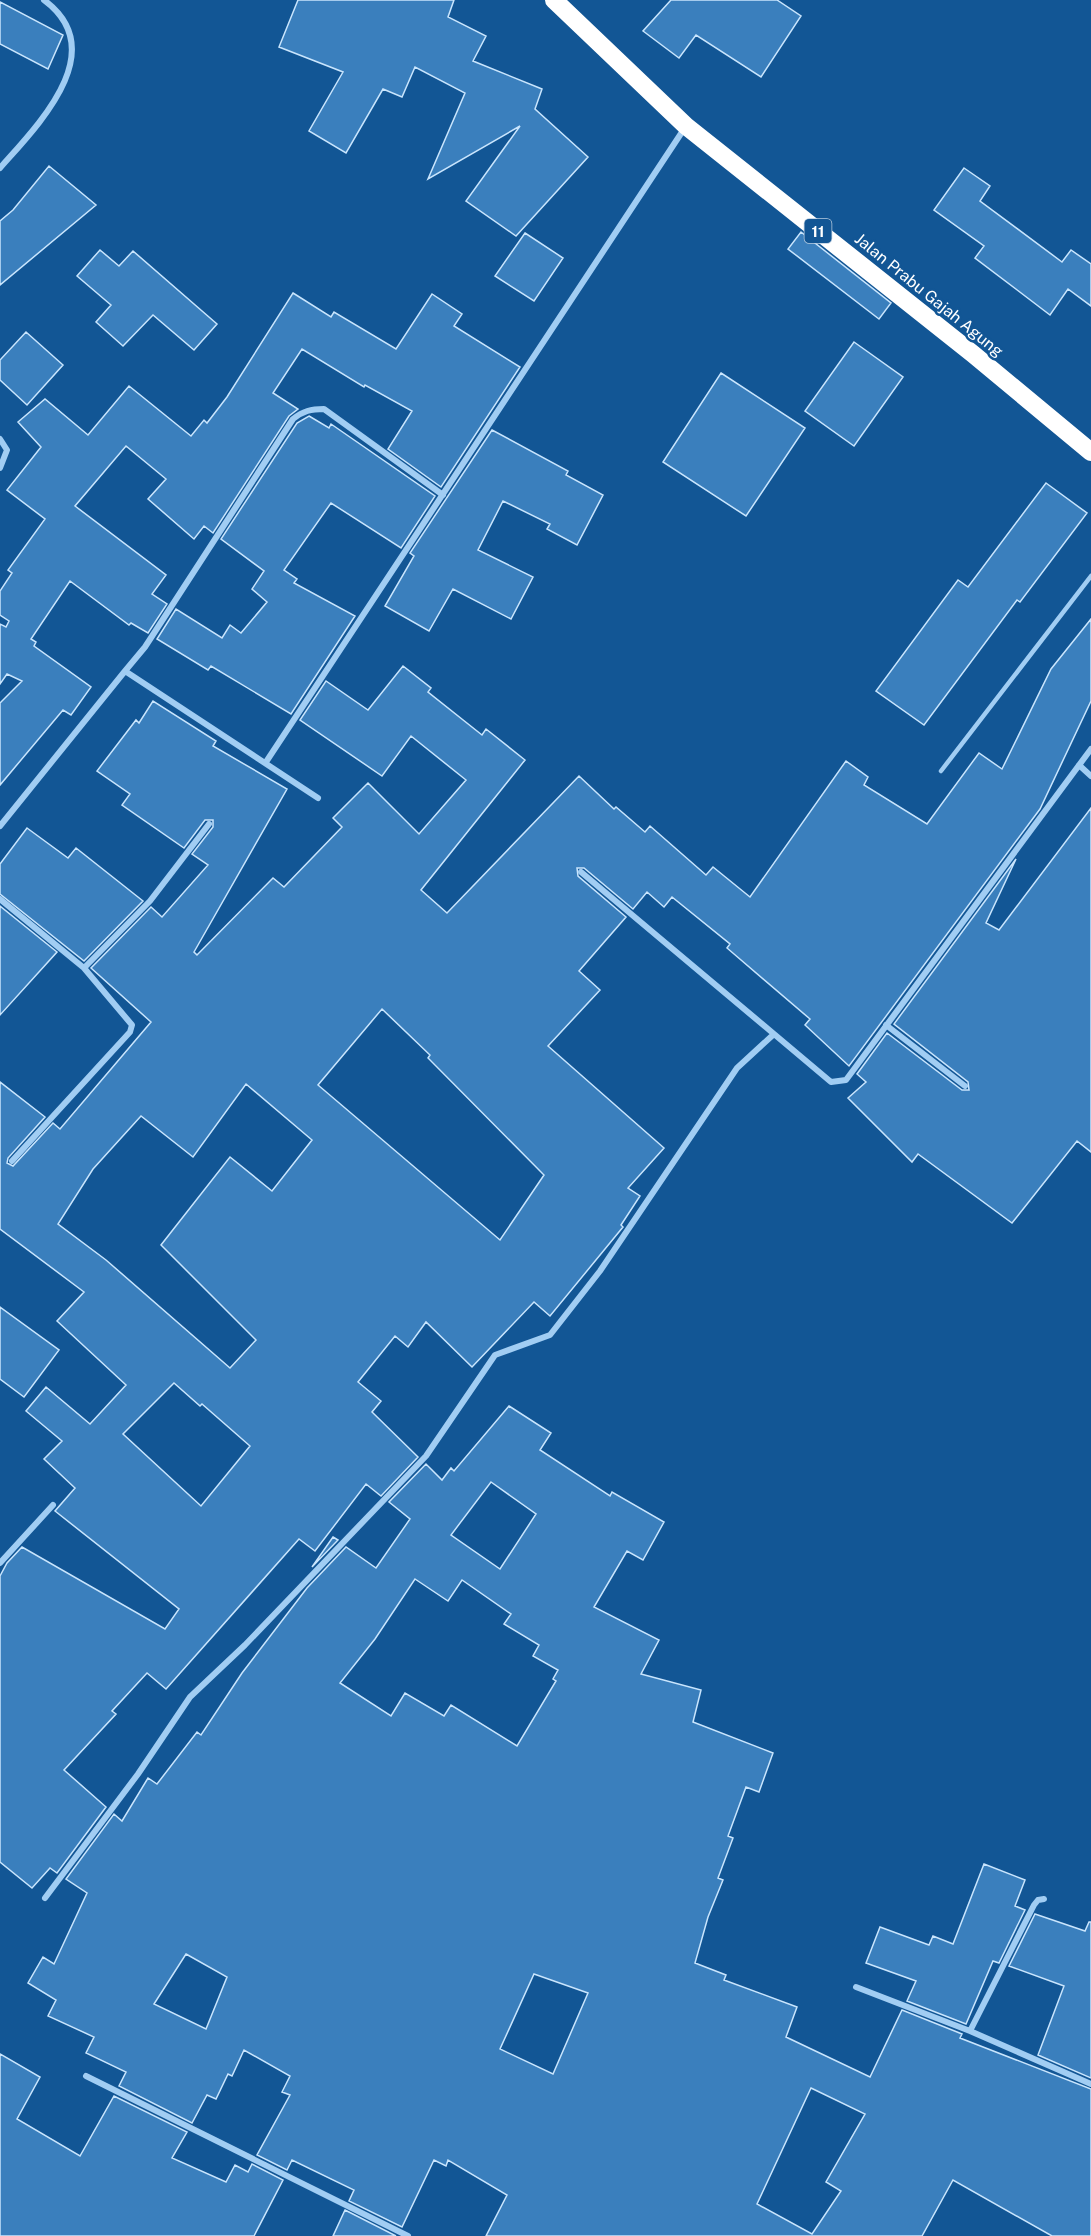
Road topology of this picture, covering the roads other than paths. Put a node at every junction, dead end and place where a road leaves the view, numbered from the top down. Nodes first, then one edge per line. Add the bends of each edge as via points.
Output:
1 (44, 0) edge
2 (554, 0) edge
3 (686, 126) junction
4 (0, 168) edge
5 (0, 439) edge
6 (1091, 452) edge
7 (0, 468) edge
8 (443, 495) junction
9 (1091, 576) edge
10 (125, 671) junction
11 (1091, 749) edge
12 (267, 762) junction
13 (1079, 765) junction
14 (941, 771) dead end
15 (1091, 776) edge
16 (318, 798) dead end
17 (209, 824) dead end
18 (0, 826) edge
19 (581, 872) dead end
20 (0, 899) edge
21 (84, 968) junction
22 (886, 1025) junction
23 (774, 1034) junction
24 (965, 1086) dead end
25 (12, 1161) dead end
26 (53, 1505) dead end
27 (0, 1563) edge
28 (45, 1898) dead end
29 (1044, 1899) dead end
30 (856, 1986) dead end
31 (970, 2031) junction
32 (86, 2076) dead end
33 (1091, 2084) edge
34 (408, 2236) edge

1 - 4 street via 54,7 70,34 72,60 48,112
2 - 3 highway, Jalan Prabu Gajah Agung / 11
3 - 6 highway, Jalan Prabu Gajah Agung / 11
3 - 8 street
5 - 7 street via 7,450
8 - 10 street via 324,409 302,413 293,419 145,647
8 - 12 street
9 - 14 lane
10 - 12 street
10 - 18 street
11 - 13 street
12 - 16 street
13 - 15 street
13 - 22 street
17 - 21 street via 150,901
19 - 23 street
20 - 21 street
21 - 25 street via 132,1025 130,1032
22 - 23 street via 846,1080 837,1083 824,1077
22 - 24 street
23 - 28 street via 737,1068 600,1271 550,1335 495,1355 426,1456 190,1697
26 - 27 street
29 - 31 street via 1034,1905
30 - 31 street
31 - 33 street
32 - 34 street

